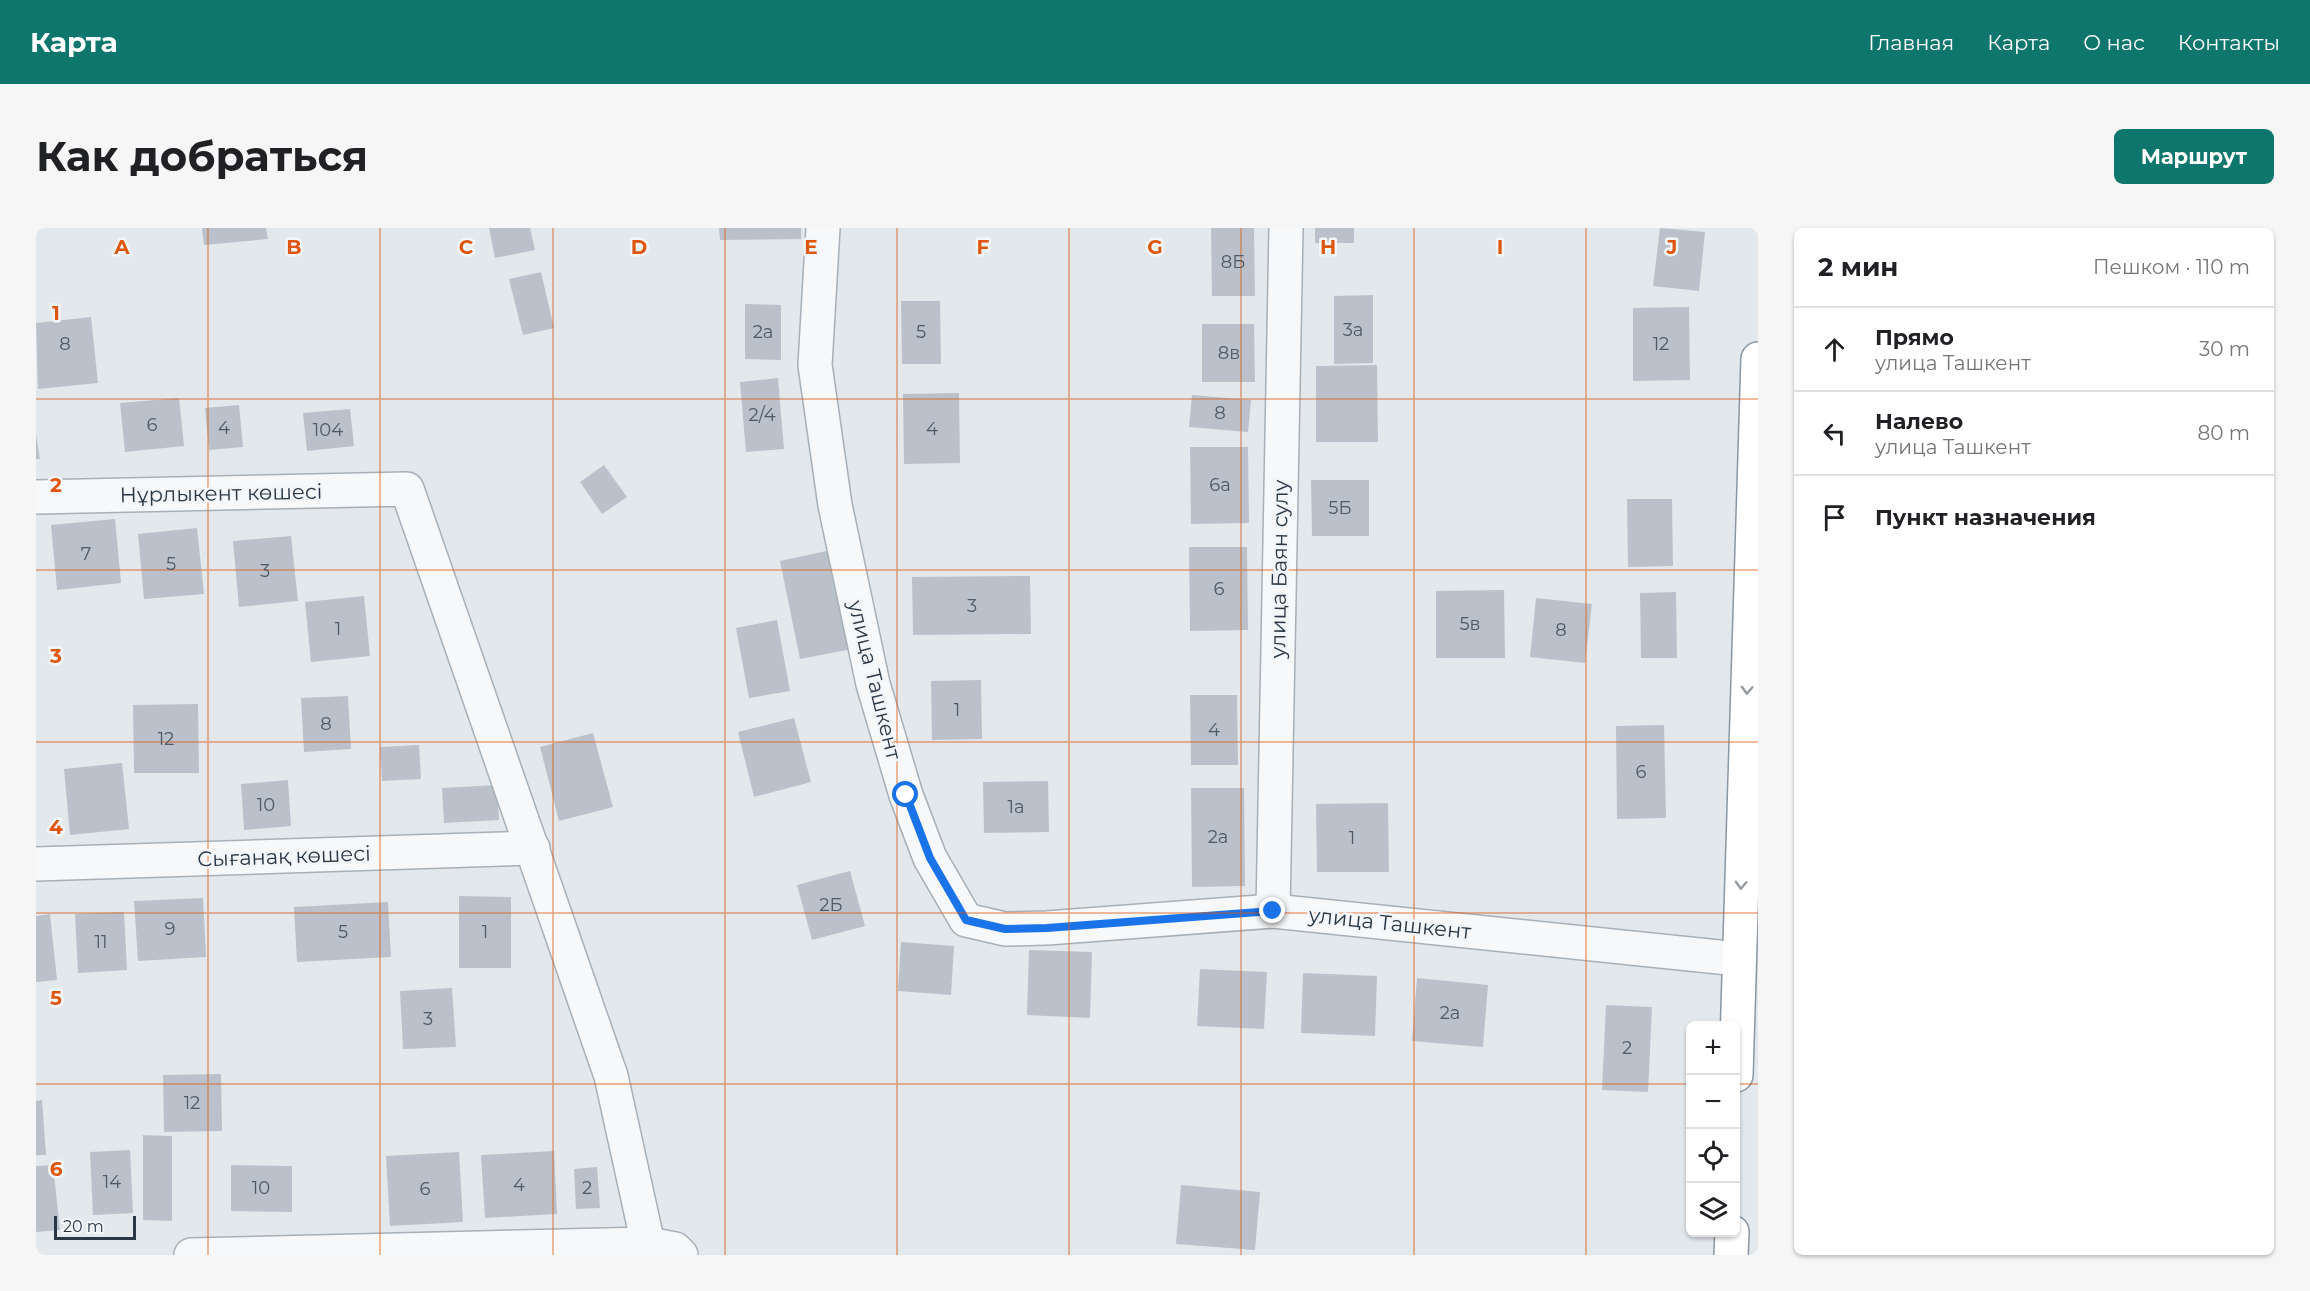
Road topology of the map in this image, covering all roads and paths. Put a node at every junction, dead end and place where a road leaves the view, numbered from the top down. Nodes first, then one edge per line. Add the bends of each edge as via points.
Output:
1 (823, 228) edge
2 (1286, 228) edge
3 (1758, 358) edge
4 (36, 497) edge
5 (533, 848) junction
6 (36, 864) edge
7 (1273, 911) junction
8 (1738, 959) junction
9 (1737, 1021) edge
10 (1732, 1237) edge
11 (648, 1244) junction
12 (191, 1255) edge
13 (681, 1255) edge
14 (1731, 1255) edge

1 - 7 street, улица Ташкент via 815,365 835,506 873,684 906,795 930,858 966,920 1005,929 1047,928
2 - 7 street, улица Баян сулу
3 -> 8 highway
4 - 5 street, Нұрлыкент көшесі via 407,489
5 - 6 street, Сығанақ көшесі
5 - 11 street via 611,1076
7 - 8 street, улица Ташкент
8 - 9 highway
10 - 14 highway
11 - 12 street
11 - 13 street via 675,1249

